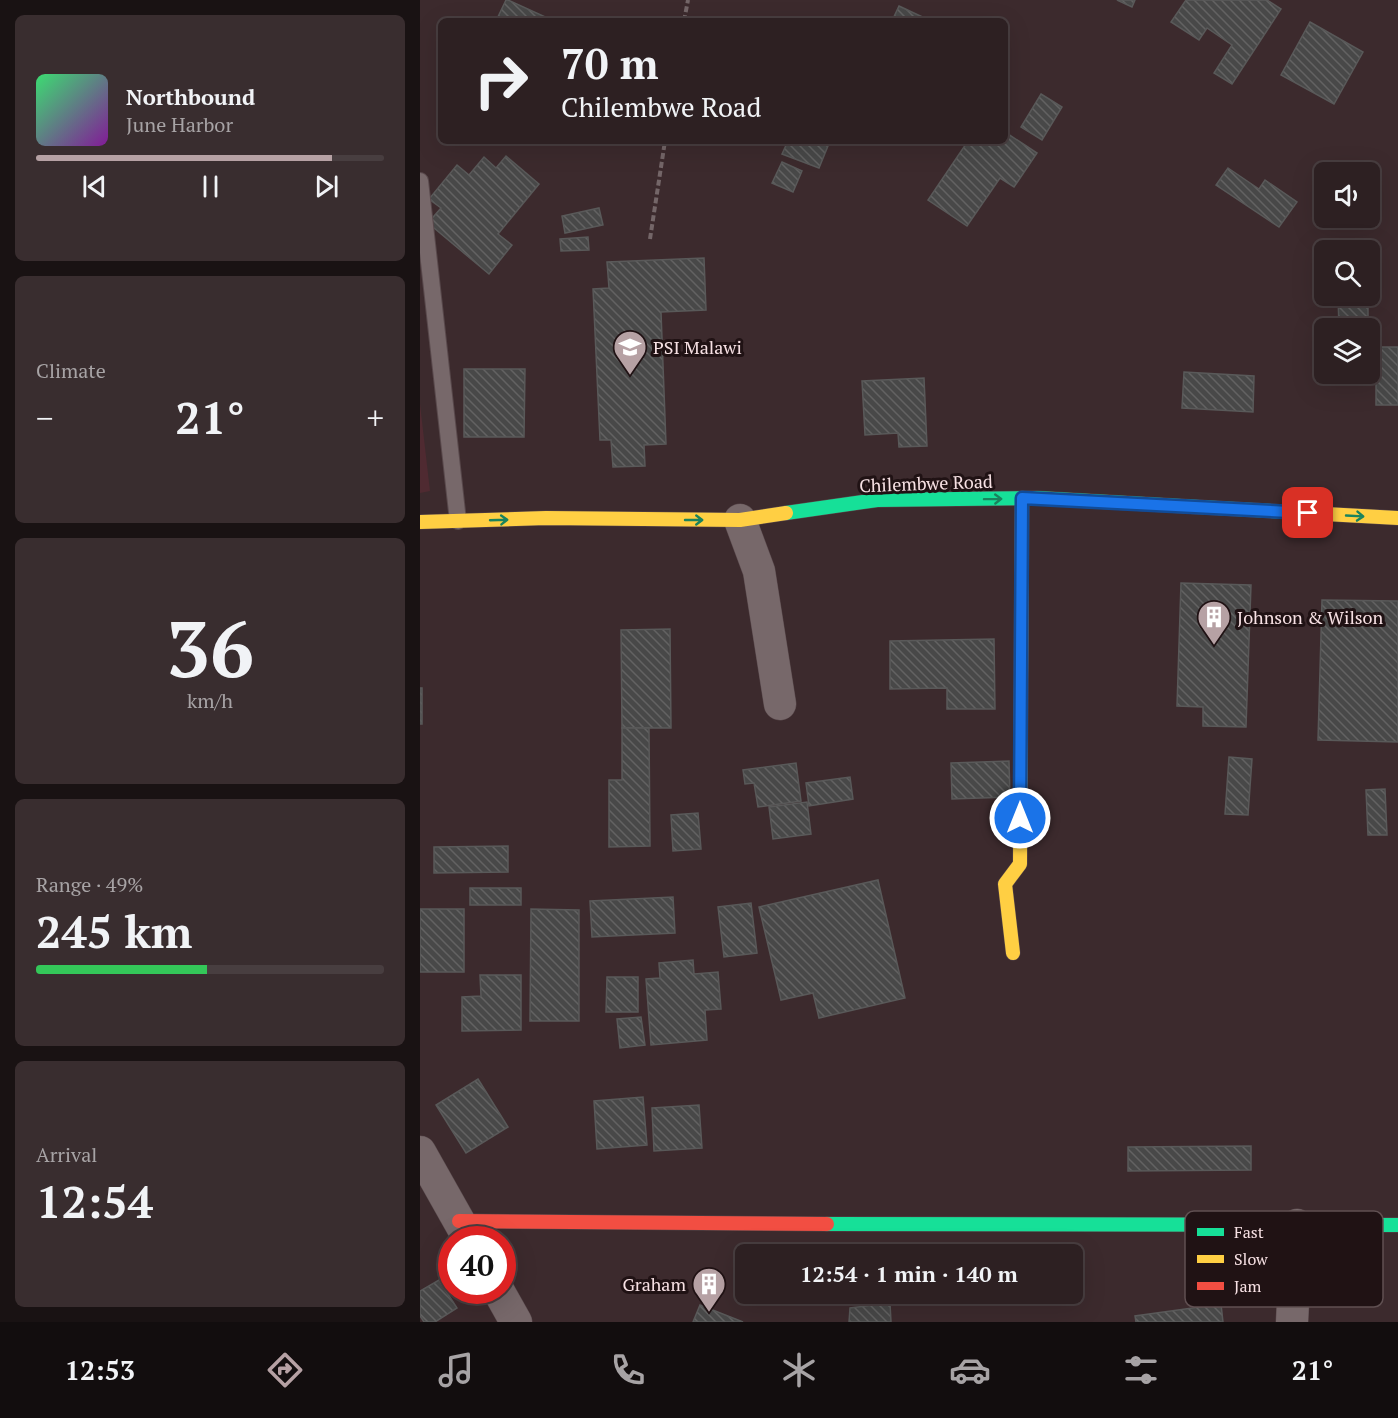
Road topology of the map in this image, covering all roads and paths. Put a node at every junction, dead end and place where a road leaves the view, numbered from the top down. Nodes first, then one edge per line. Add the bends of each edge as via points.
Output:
1 (688, 0) edge
2 (685, 18) edge
3 (665, 144) edge
4 (420, 181) edge
5 (650, 239) dead end
6 (1022, 498) junction
7 (1398, 518) edge
8 (740, 520) junction
9 (458, 521) junction
10 (420, 522) edge
11 (780, 704) dead end
12 (1013, 953) dead end
13 (420, 1152) edge
14 (1185, 1225) edge
15 (462, 1226) edge
16 (516, 1230) edge
17 (506, 1304) edge
18 (1293, 1307) edge
19 (516, 1322) edge
20 (1292, 1322) edge

1 - 2 path
3 - 5 path
4 - 9 lane
6 -> 7 street, Chilembwe Road
8 -> 6 street, Chilembwe Road via 877,500
6 - 12 street via 1020,864 1005,884
9 -> 8 street, Chilembwe Road
8 - 11 street via 759,571
9 - 10 street, Chilembwe Road
13 - 15 street
14 - 16 street
17 - 19 street
18 - 20 street

